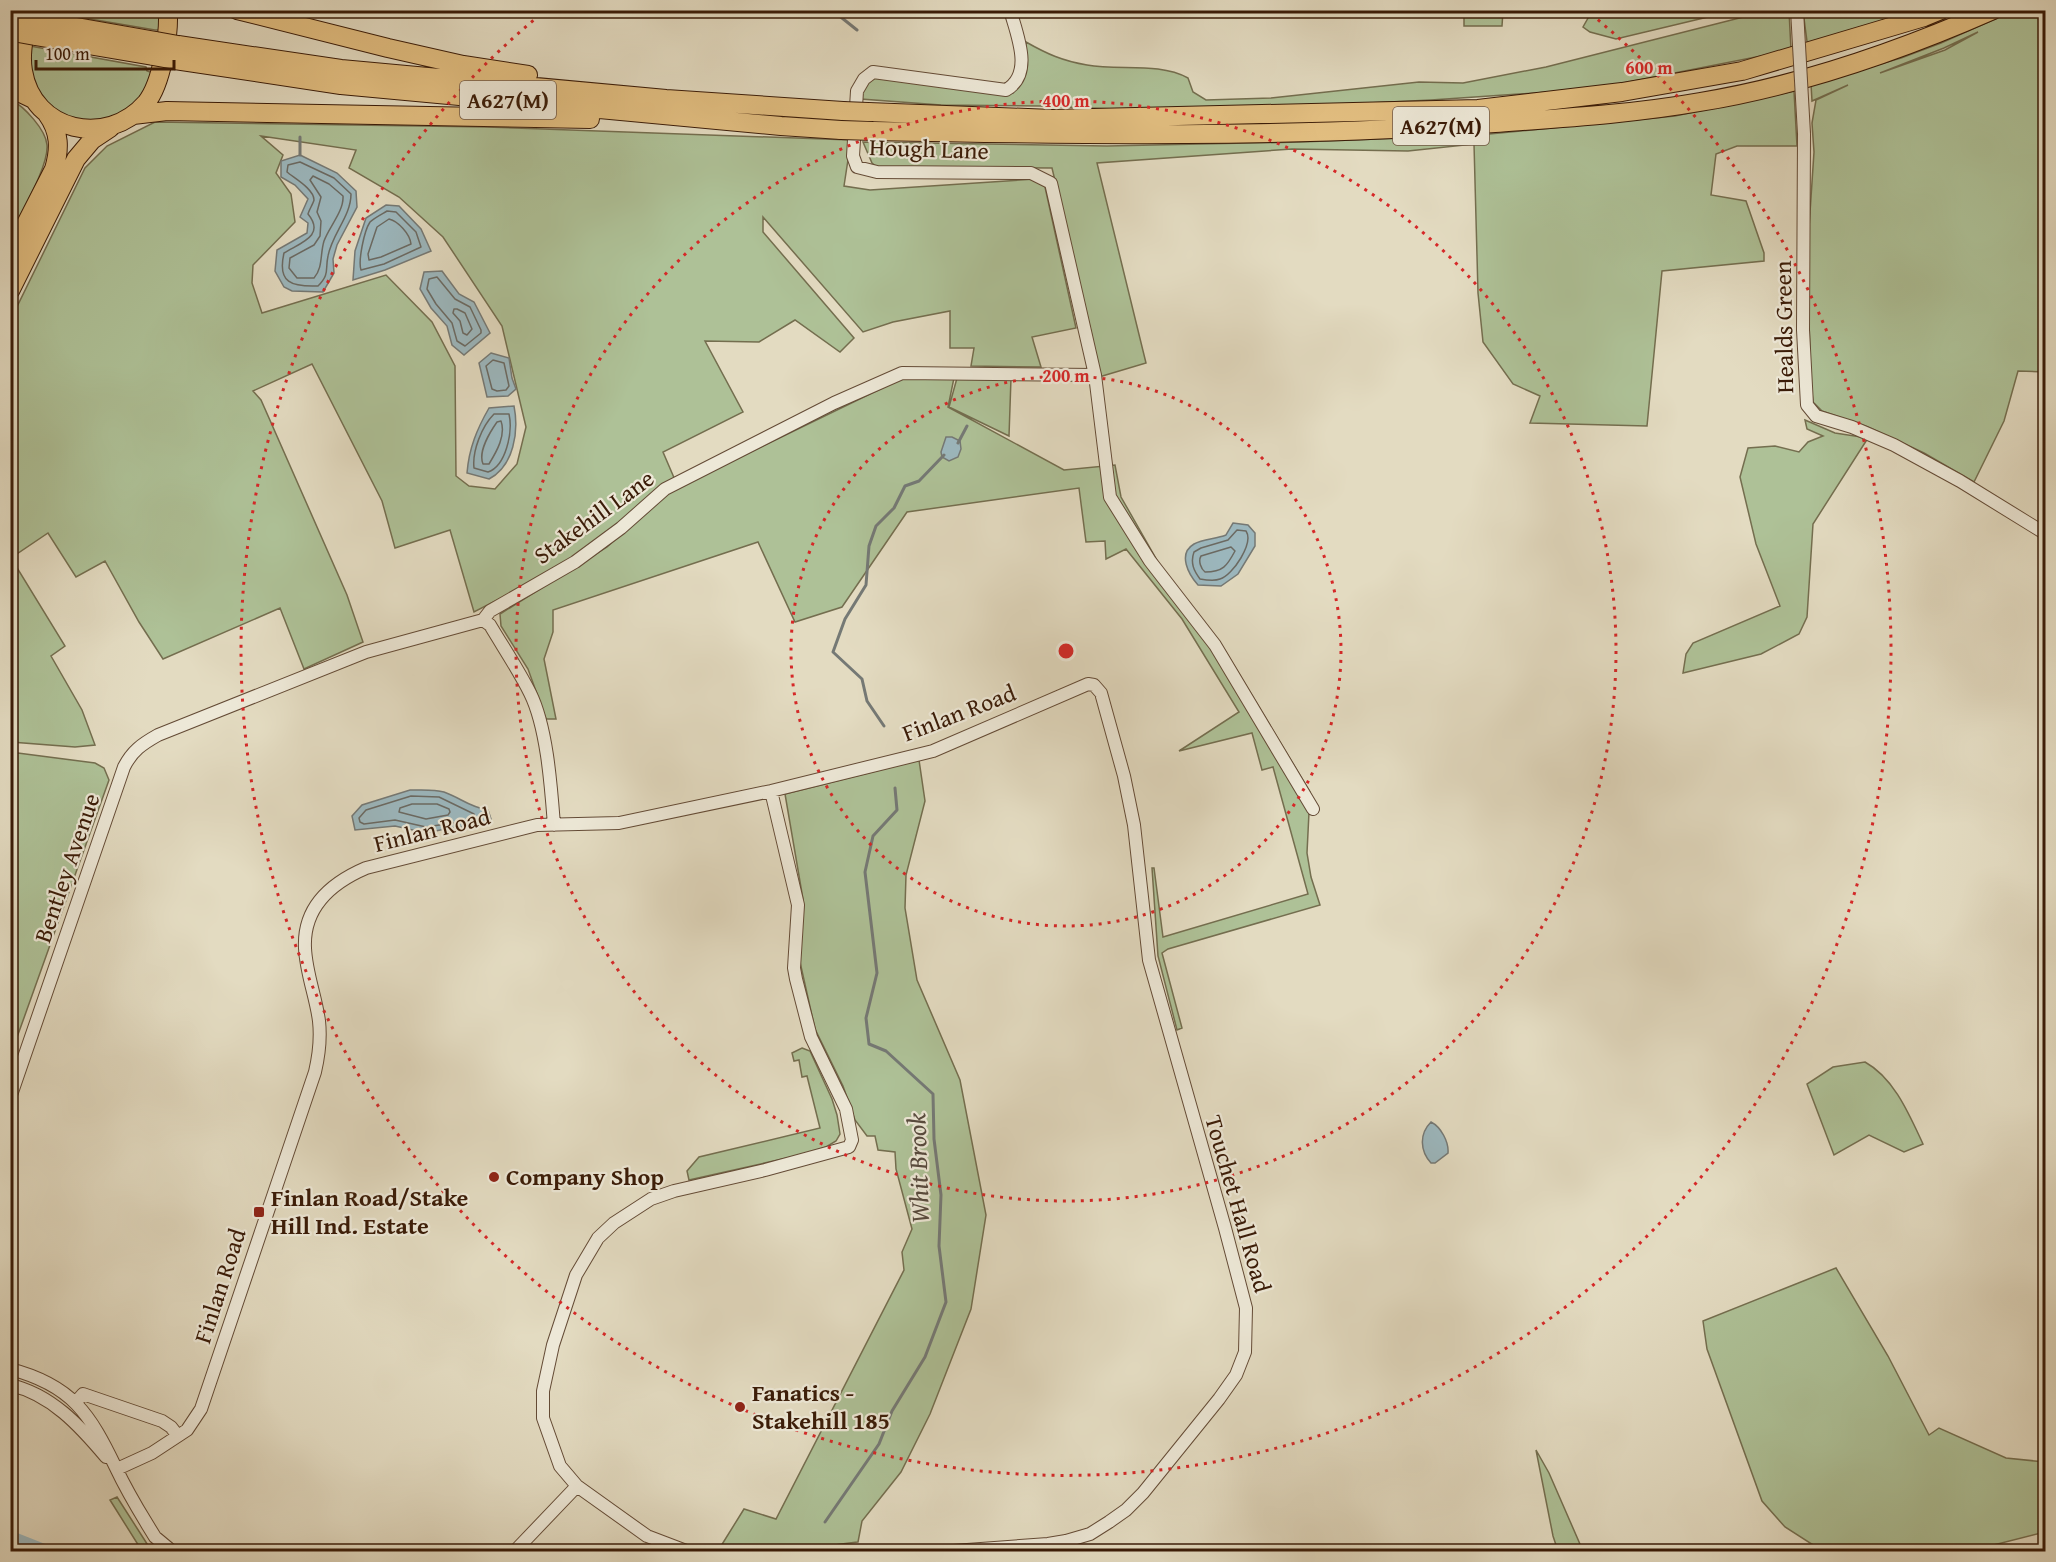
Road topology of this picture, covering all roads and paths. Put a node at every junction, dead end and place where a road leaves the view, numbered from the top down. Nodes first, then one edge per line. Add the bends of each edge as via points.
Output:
1 (168, 10) edge
2 (237, 10) edge
3 (1010, 10) edge
4 (1797, 10) edge
5 (1941, 10) edge
6 (1993, 10) edge
7 (22, 23) edge
8 (177, 52) junction
9 (10, 88) edge
10 (33, 99) junction
11 (744, 105) junction
12 (47, 114) junction
13 (126, 119) junction
14 (781, 126) junction
15 (10, 255) edge
16 (10, 291) edge
17 (1095, 375) junction
18 (2046, 534) edge
19 (483, 620) junction
20 (1094, 686) joint
21 (131, 754) joint
22 (771, 791) junction
23 (1313, 808) dead end
24 (554, 825) junction
25 (10, 1098) edge
26 (10, 1369) edge
27 (10, 1385) edge
28 (76, 1402) junction
29 (178, 1436) junction
30 (117, 1469) junction
31 (577, 1486) junction
32 (173, 1551) edge
33 (514, 1551) edge
34 (688, 1551) edge
35 (940, 1551) edge

1 - 13 highway, A627(M) via 157,81 146,102
2 - 11 highway, A627(M) via 463,65
3 - 17 street, Hough Lane via 1021,49 1021,70 1016,83 1006,90 873,72 857,91 853,156 857,167 877,172 1031,172 1051,183
4 - 18 street, Healds Green, bridge via 1804,134 1803,330 1807,405 1816,416 1903,450
5 - 11 highway, A627(M), bridge via 1742,71 1622,92 1478,109 1052,118
6 - 14 highway, A627(M), bridge via 1905,46 1790,82 1701,102 1596,115 1248,134 873,131
7 - 8 highway, A627(M), bridge
7 - 10 highway, A627(M) via 21,60
8 - 11 highway, A627(M)
8 - 14 highway, A627(M) via 341,85
9 - 10 highway, A627(M)
10 - 12 highway, A627(M)
12 - 13 highway, A627(M) via 82,129 101,129
12 - 15 highway, A627(M) via 56,133 58,154
13 - 14 highway, A627(M) via 166,111
13 - 16 highway, A627(M) via 92,140 76,159
17 - 19 street, Stakehill Lane via 902,373 665,489 598,546 490,611
17 - 23 street via 1110,497 1150,561 1215,645
19 - 21 street, Stakehill Lane via 366,652 158,735
19 - 24 street via 508,655 536,710 552,792
20 - 22 street, Finlan Road via 1082,686 933,751
20 - 35 street, Touchet Hall Road via 1101,693 1132,815 1149,960 1246,1308 1245,1352 1220,1399 1143,1493 1109,1522 1066,1541
21 - 25 street, Bentley Avenue
22 - 24 street, Finlan Road via 619,823
22 - 31 street via 798,905 796,979 810,1037 846,1109 852,1140 849,1147 658,1197 630,1211 598,1238 576,1275 543,1391 543,1418 560,1466
24 - 29 street, Finlan Road via 537,825 366,868 340,881 322,897 307,930 305,948 319,1022 320,1052 315,1072 201,1408 187,1430
26 - 28 street via 52,1385
27 - 30 street via 41,1397 64,1413
28 - 29 street via 83,1395 106,1402 162,1421
28 - 30 street via 98,1430
29 - 30 street, Finlan Road
30 - 32 street via 155,1536
31 - 33 street
31 - 34 street via 647,1536

